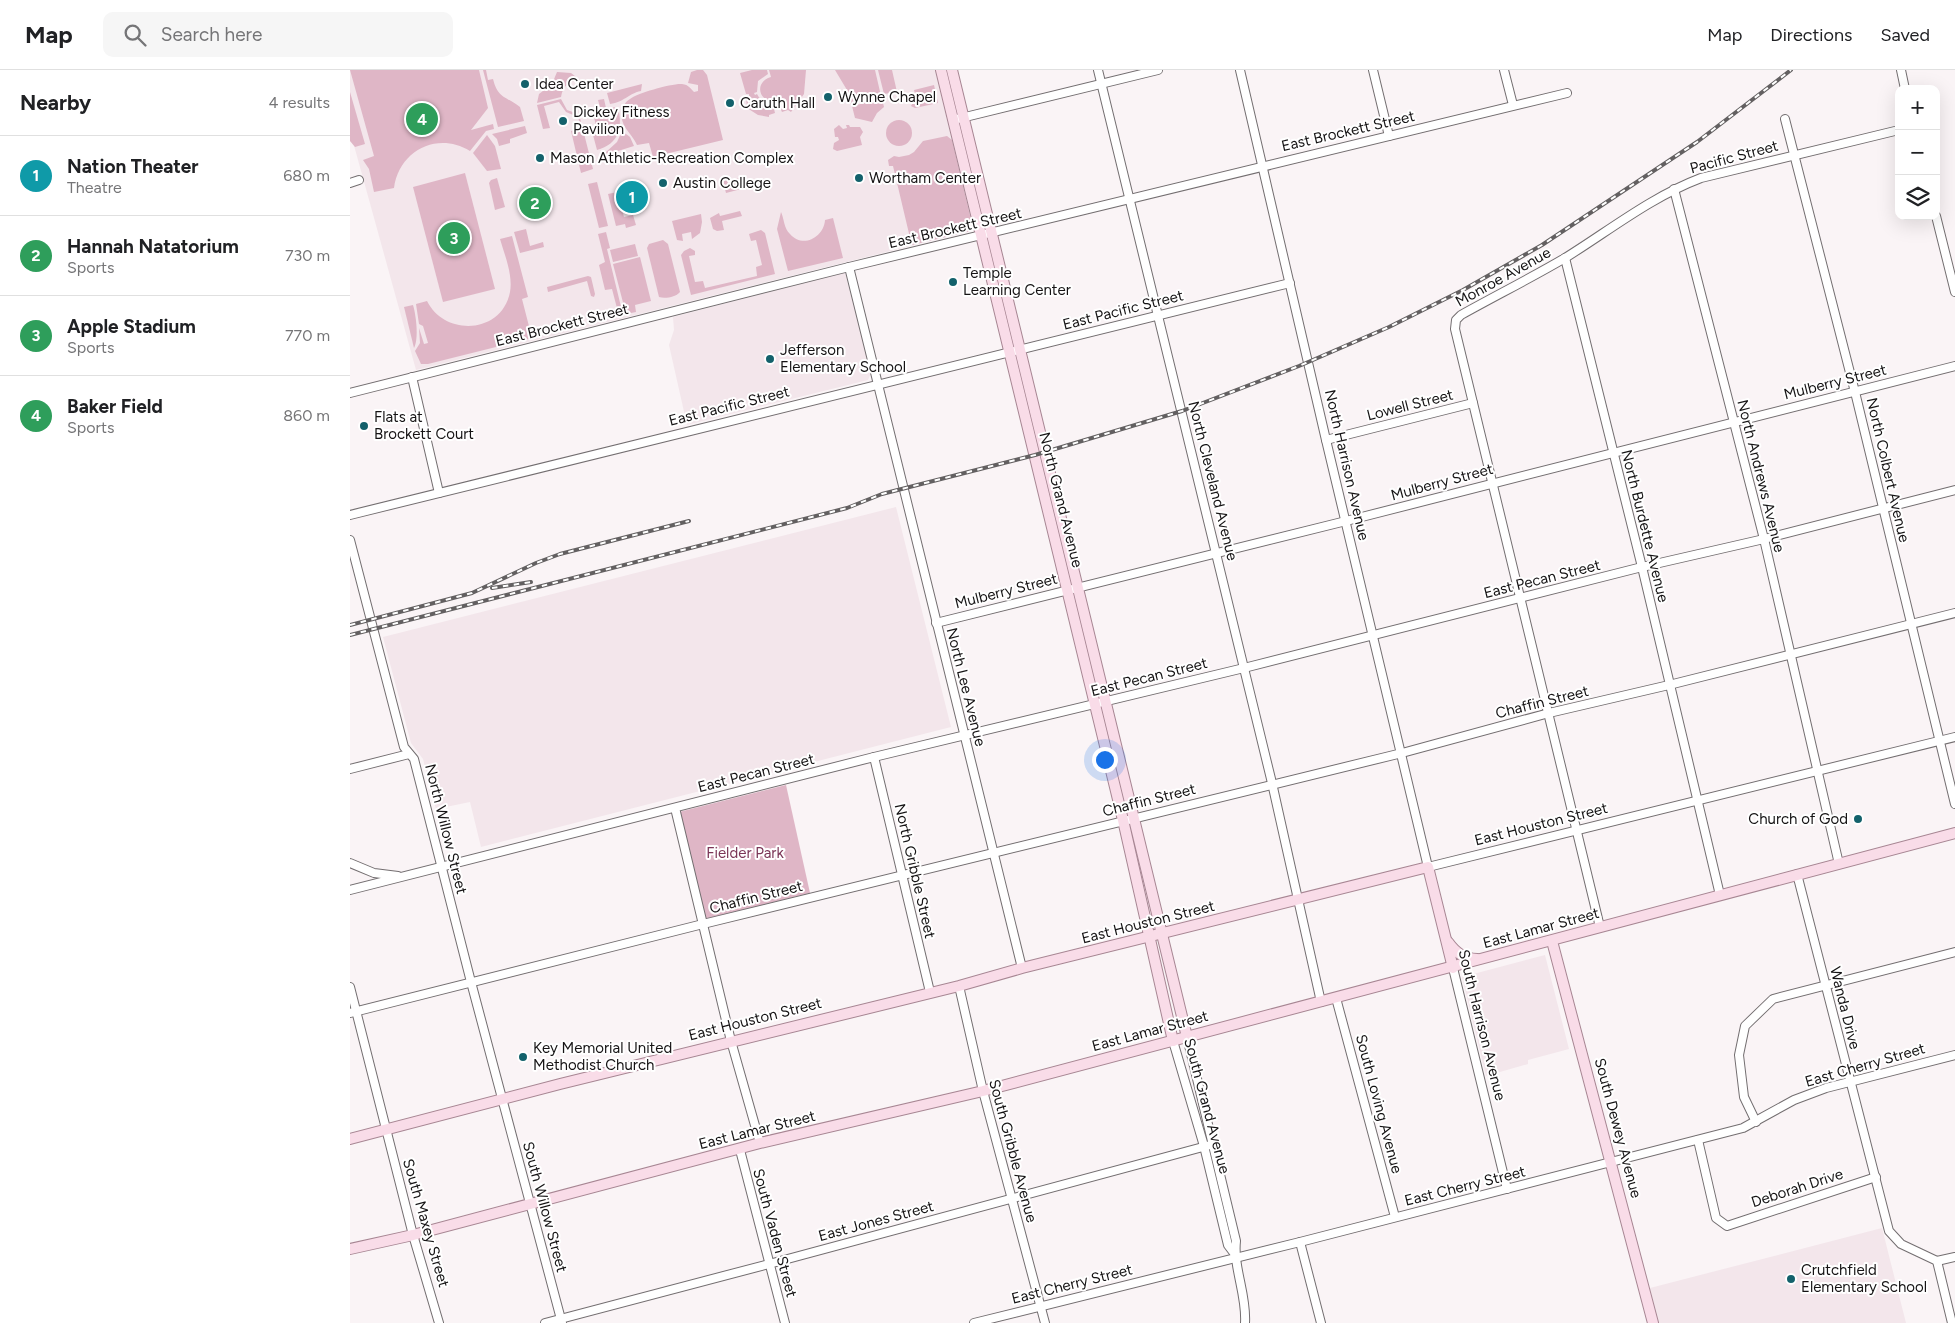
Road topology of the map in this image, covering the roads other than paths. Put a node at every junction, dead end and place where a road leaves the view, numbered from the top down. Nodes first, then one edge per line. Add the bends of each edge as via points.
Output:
1 (941, 70) edge
2 (952, 70) edge
3 (1098, 70) edge
4 (1158, 70) edge
5 (1240, 70) edge
6 (1373, 70) edge
7 (1504, 70) edge
8 (1901, 70) edge
9 (1102, 84) junction
10 (1904, 85) edge
11 (1567, 93) dead end
12 (1513, 105) junction
13 (964, 117) junction
14 (953, 120) junction
15 (1785, 120) dead end
16 (1895, 131) edge
17 (1389, 136) junction
18 (1794, 156) junction
19 (1262, 166) junction
20 (360, 180) dead end
21 (350, 183) edge
22 (1674, 189) junction
23 (1130, 199) junction
24 (1937, 220) edge
25 (991, 233) junction
26 (980, 236) junction
27 (1564, 258) junction
28 (849, 267) junction
29 (1290, 282) junction
30 (1955, 292) edge
31 (1158, 316) junction
32 (1015, 350) junction
33 (1955, 366) edge
34 (412, 377) junction
35 (879, 383) junction
36 (1855, 392) junction
37 (350, 393) edge
38 (1472, 403) junction
39 (1733, 422) junction
40 (1326, 440) junction
41 (1612, 452) junction
42 (1492, 483) junction
43 (1955, 490) edge
44 (438, 493) junction
45 (1882, 508) junction
46 (350, 515) edge
47 (1346, 521) junction
48 (1764, 539) junction
49 (350, 540) edge
50 (1216, 552) junction
51 (1642, 567) junction
52 (1078, 586) junction
53 (1067, 589) junction
54 (1520, 598) junction
55 (1955, 613) edge
56 (936, 623) junction
57 (1910, 624) junction
58 (1373, 636) junction
59 (1790, 655) junction
60 (1244, 668) junction
61 (1669, 685) junction
62 (1106, 701) junction
63 (1094, 704) junction
64 (1550, 713) junction
65 (964, 735) junction
66 (1955, 737) edge
67 (1940, 741) junction
68 (1402, 753) junction
69 (409, 754) junction
70 (874, 757) junction
71 (350, 769) edge
72 (1817, 771) junction
73 (1272, 783) junction
74 (1697, 800) junction
75 (1955, 804) edge
76 (675, 808) junction
77 (1134, 818) junction
78 (1123, 820) junction
79 (1577, 831) junction
80 (1955, 833) edge
81 (993, 852) junction
82 (350, 863) edge
83 (1839, 864) junction
84 (1428, 867) junction
85 (441, 868) junction
86 (1797, 874) junction
87 (902, 875) junction
88 (402, 877) junction
89 (350, 890) edge
90 (1720, 895) junction
91 (1299, 899) junction
92 (703, 924) junction
93 (1600, 927) junction
94 (1162, 934) junction
95 (1150, 937) junction
96 (1446, 939) junction
97 (1552, 941) junction
98 (1955, 952) edge
99 (1486, 959) junction
100 (1022, 968) junction
101 (1453, 968) junction
102 (471, 982) junction
103 (1825, 984) junction
104 (959, 986) junction
105 (350, 988) edge
106 (930, 992) junction
107 (1336, 998) junction
108 (1321, 1002) junction
109 (353, 1012) edge
110 (1187, 1037) junction
111 (731, 1041) junction
112 (1173, 1041) junction
113 (1955, 1055) edge
114 (1193, 1061) junction
115 (1180, 1064) junction
116 (1850, 1082) junction
117 (983, 1091) junction
118 (502, 1098) junction
119 (1756, 1122) junction
120 (386, 1130) junction
121 (350, 1139) edge
122 (1698, 1140) junction
123 (760, 1143) junction
124 (1214, 1144) junction
125 (1204, 1146) junction
126 (740, 1150) junction
127 (1612, 1162) junction
128 (1876, 1176) junction
129 (1507, 1189) junction
130 (1011, 1199) junction
131 (530, 1203) junction
132 (1395, 1217) junction
133 (413, 1235) junction
134 (1300, 1242) junction
135 (350, 1249) edge
136 (1235, 1255) junction
137 (1955, 1257) edge
138 (1937, 1261) junction
139 (770, 1264) junction
140 (1041, 1306) junction
141 (562, 1321) edge
142 (439, 1323) edge
143 (545, 1323) edge
144 (785, 1323) edge
145 (974, 1323) edge
146 (1046, 1323) edge
147 (1245, 1323) edge
148 (1321, 1323) edge
149 (1653, 1323) edge
150 (1952, 1323) edge

1 - 14 main road, North Grand Avenue
2 - 13 main road, North Grand Avenue
3 - 9 street, North Cleveland Avenue
4 - 9 street
5 - 19 street, North Harrison Avenue
6 - 17 street
7 - 12 street
8 - 10 street
9 - 13 street
9 - 23 street, North Cleveland Avenue
11 - 12 street, East Brockett Street
12 - 17 street, East Brockett Street
13 - 14 street
13 - 25 main road, North Grand Avenue
14 - 26 main road, North Grand Avenue
15 - 18 street, North Colbert Avenue
16 - 18 street, Pacific Street
17 - 19 street, East Brockett Street
18 - 22 street, Pacific Street via 1701,178
18 - 36 street, North Colbert Avenue
19 - 23 street, East Brockett Street
19 - 29 street, North Harrison Avenue
20 - 21 street
22 - 27 street, Pacific Street
22 - 39 street, North Andrews Avenue
23 - 25 street, East Brockett Street
23 - 31 street, North Cleveland Avenue
24 - 30 street
25 - 26 street, East Brockett Street
25 - 32 main road, North Grand Avenue
26 - 28 street, East Brockett Street
26 - 32 main road, North Grand Avenue
27 - 38 street, Monroe Avenue via 1456,320 1455,329
27 - 41 street, North Burdette Avenue
28 - 34 street, East Brockett Street
28 - 35 street, North Lee Avenue
29 - 31 street, East Pacific Street
29 - 40 street, North Harrison Avenue
31 - 32 street, East Pacific Street
31 - 50 street, North Cleveland Avenue
32 - 35 street, East Pacific Street
32 - 52 main road, North Grand Avenue
32 - 53 main road, North Grand Avenue
33 - 36 street, Mulberry Street
34 - 37 street, East Brockett Street
34 - 44 street
35 - 44 street, East Pacific Street
35 - 56 street, North Lee Avenue
36 - 39 street, Mulberry Street
36 - 45 street, North Colbert Avenue
38 - 40 street, Lowell Street
38 - 42 street
39 - 41 street, Mulberry Street
39 - 48 street, North Andrews Avenue
40 - 47 street, North Harrison Avenue
41 - 42 street, Mulberry Street
41 - 51 street, North Burdette Avenue
42 - 47 street, Mulberry Street
42 - 54 street
43 - 45 street, East Pecan Street
44 - 46 street, East Pacific Street
45 - 48 street, East Pecan Street
45 - 57 street, North Colbert Avenue
47 - 50 street, Mulberry Street
47 - 58 street, North Harrison Avenue
48 - 51 street, East Pecan Street
48 - 59 street, North Andrews Avenue
49 - 69 street, North Willow Street via 404,747
50 - 52 street, Mulberry Street
50 - 60 street, North Cleveland Avenue
51 - 54 street, East Pecan Street
51 - 61 street, North Burdette Avenue
52 - 53 street, Mulberry Street
52 - 62 main road, North Grand Avenue
53 - 56 street, Mulberry Street
53 - 63 main road, North Grand Avenue
54 - 58 street, East Pecan Street
54 - 64 street
55 - 57 street, Chaffin Street
56 - 65 street, North Lee Avenue
57 - 59 street, Chaffin Street
57 - 67 street, North Colbert Avenue
58 - 60 street, East Pecan Street
58 - 68 street, North Harrison Avenue
59 - 61 street, Chaffin Street
59 - 72 street, North Andrews Avenue
60 - 62 street, East Pecan Street
60 - 73 street, North Cleveland Avenue
61 - 64 street, Chaffin Street
61 - 74 street, North Burdette Avenue
62 - 63 street, East Pecan Street
62 - 77 main road, North Grand Avenue
63 - 65 street, East Pecan Street
63 - 78 main road, North Grand Avenue
64 - 68 street, Chaffin Street
64 - 79 street
65 - 70 street, East Pecan Street
65 - 81 street, North Lee Avenue
66 - 67 street, East Houston Street
67 - 72 street, East Houston Street
67 - 75 street, North Colbert Avenue
68 - 73 street, Chaffin Street
68 - 84 street, North Harrison Avenue
69 - 71 street
69 - 85 street, North Willow Street via 414,759
70 - 76 street, East Pecan Street
70 - 87 street, North Gribble Street
72 - 74 street, East Houston Street
72 - 83 street, North Andrews Avenue
73 - 77 street, Chaffin Street
73 - 91 street, North Cleveland Avenue
74 - 79 street, East Houston Street
74 - 90 street, North Burdette Avenue
76 - 85 street, East Pecan Street
76 - 92 street
77 - 78 street, Chaffin Street
77 - 94 main road, North Grand Avenue
78 - 81 street, Chaffin Street
78 - 95 main road, North Grand Avenue
79 - 84 street, East Houston Street
79 - 93 street
80 - 83 main road, East Lamar Street
81 - 87 street, Chaffin Street
81 - 100 street, North Lee Avenue
82 - 88 street via 374,873
83 - 86 main road, East Lamar Street
84 - 91 main road, East Houston Street
84 - 96 main road, South Harrison Avenue
85 - 88 street, East Pecan Street
85 - 102 street, North Willow Street
86 - 90 main road, East Lamar Street
86 - 103 street, Wanda Drive
87 - 92 street, Chaffin Street
87 - 106 street, North Gribble Street
88 - 89 street, East Pecan Street
90 - 93 main road, East Lamar Street
91 - 94 main road, East Houston Street
91 - 108 street, North Cleveland Avenue
92 - 102 street, Chaffin Street
92 - 111 street
93 - 97 main road, East Lamar Street
94 - 95 main road, East Houston Street
94 - 110 main road, South Grand Avenue
95 - 100 main road, East Houston Street
95 - 112 main road, South Grand Avenue
96 - 99 main road via 1460,955
96 - 101 main road, South Harrison Avenue
97 - 99 main road, East Lamar Street
97 - 127 main road, South Dewey Avenue
98 - 103 street
99 - 101 main road, East Lamar Street
100 - 104 main road, East Houston Street
101 - 107 main road, East Lamar Street
101 - 129 street, South Harrison Avenue
102 - 109 street, Chaffin Street
102 - 118 street, North Willow Street
103 - 116 street, Wanda Drive
103 - 119 street via 1773,999 1745,1026 1739,1055 1744,1097
104 - 106 main road, East Houston Street
104 - 117 street, South Gribble Avenue
105 - 109 street, South Maxey Street
106 - 111 main road, East Houston Street
107 - 108 main road, East Lamar Street
107 - 132 street, South Loving Avenue
108 - 110 main road, East Lamar Street
109 - 120 street, South Maxey Street
110 - 112 main road, East Lamar Street
110 - 114 street, South Grand Avenue
111 - 118 main road, East Houston Street
111 - 123 street
112 - 115 street, South Grand Avenue
112 - 117 main road, East Lamar Street
113 - 116 street, East Cherry Street
114 - 115 street
114 - 124 street, South Grand Avenue
115 - 125 street, South Grand Avenue
116 - 119 street, East Cherry Street via 1794,1100
116 - 128 street, Wanda Drive
117 - 123 main road, East Lamar Street
117 - 130 street, South Gribble Avenue
118 - 120 main road, East Houston Street
118 - 131 street, South Willow Street
119 - 122 street, East Cherry Street
120 - 121 main road, East Houston Street
120 - 133 street, South Maxey Street
122 - 127 street, East Cherry Street
122 - 128 street, Deborah Drive via 1716,1218 1727,1226
123 - 126 main road, East Lamar Street
124 - 125 street, East Jones Street
124 - 136 street, South Grand Avenue via 1236,1240
125 - 130 street, East Jones Street
125 - 136 street, South Grand Avenue via 1228,1244
126 - 131 main road, East Lamar Street
126 - 139 street, South Vaden Street
127 - 129 street, East Cherry Street
127 - 149 main road, South Dewey Avenue
128 - 138 street, Wanda Drive via 1889,1231 1901,1244
129 - 132 street, East Cherry Street
130 - 139 street, East Jones Street
130 - 140 street, South Gribble Avenue
131 - 133 main road, East Lamar Street
131 - 141 street, South Willow Street
132 - 134 street, East Cherry Street
133 - 135 main road, East Lamar Street
133 - 142 street, South Maxey Street
134 - 136 street, East Cherry Street
134 - 148 street
136 - 140 street, East Cherry Street
136 - 147 street, South Grand Avenue via 1244,1293
137 - 138 street
138 - 150 street
139 - 141 street, East Jones Street
139 - 144 street, South Vaden Street
140 - 145 street, East Cherry Street
140 - 146 street, South Gribble Avenue
141 - 143 street, East Jones Street

